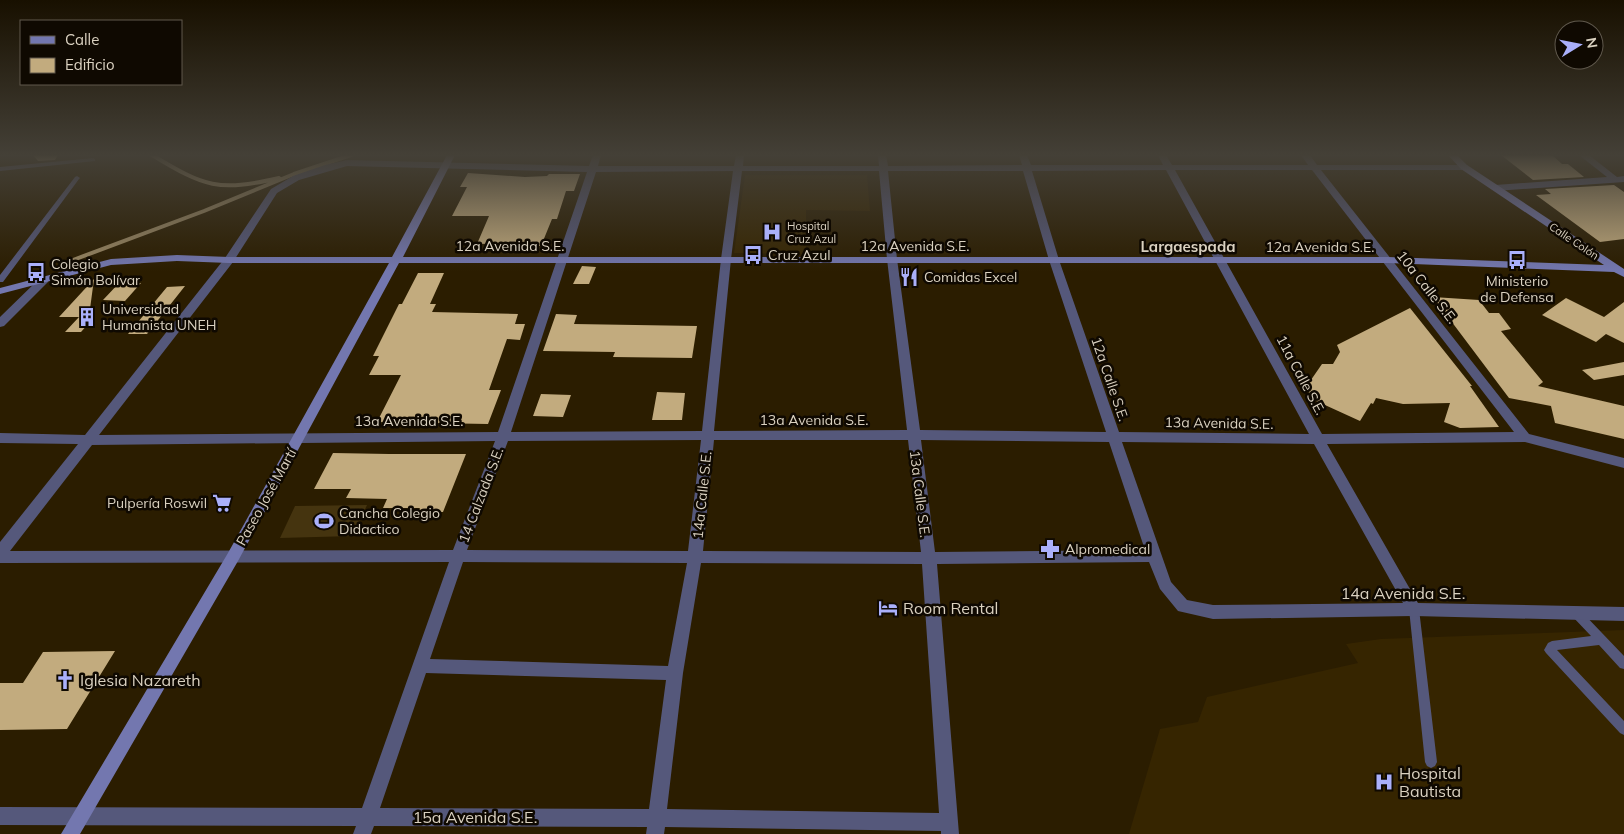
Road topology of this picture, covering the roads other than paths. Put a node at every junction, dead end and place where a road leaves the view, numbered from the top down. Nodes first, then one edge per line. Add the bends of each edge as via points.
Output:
1 (65, 194) edge
2 (272, 194) edge
3 (430, 194) edge
4 (583, 194) edge
5 (735, 194) edge
6 (885, 194) edge
7 (1034, 194) edge
8 (1184, 194) edge
9 (1336, 194) edge
10 (1504, 194) edge
11 (563, 259) junction
12 (726, 259) junction
13 (229, 260) junction
14 (396, 260) junction
15 (892, 260) junction
16 (1054, 260) junction
17 (1388, 260) junction
18 (1222, 261) junction
19 (1622, 271) edge
20 (0, 280) edge
21 (44, 280) junction
22 (0, 291) edge
23 (0, 323) edge
24 (912, 435) junction
25 (300, 436) junction
26 (503, 436) junction
27 (708, 436) junction
28 (1114, 437) junction
29 (1525, 437) junction
30 (0, 438) edge
31 (1318, 439) junction
32 (90, 440) junction
33 (1624, 462) edge
34 (0, 553) edge
35 (458, 556) junction
36 (1154, 556) junction
37 (0, 557) edge
38 (233, 557) junction
39 (695, 557) junction
40 (929, 558) junction
41 (1183, 606) joint
42 (1414, 609) junction
43 (1576, 613) junction
44 (1624, 614) edge
45 (1602, 640) junction
46 (1624, 664) edge
47 (420, 666) junction
48 (675, 673) junction
49 (1624, 729) edge
50 (1431, 762) dead end
51 (0, 816) edge
52 (81, 816) junction
53 (368, 816) junction
54 (656, 826) edge
55 (950, 828) edge
56 (70, 834) edge
57 (362, 834) edge

1 - 20 lane
2 - 13 street
3 - 14 street, Paseo José Martí
4 - 11 street, 14 Calzada S.E.
5 - 12 street, 14a Calle S.E.
6 - 15 street, 13a Calle S.E.
7 - 16 street, 12a Calle S.E.
8 - 18 street, 11a Calle S.E.
9 - 17 street, 10a Calle S.E.
10 - 19 street, Calle Colón
11 - 12 street, 12a Avenida S.E.
11 - 14 street, 12a Avenida S.E.
11 - 26 street, 14 Calzada S.E.
12 - 15 street, 12a Avenida S.E.
12 - 27 street, 14a Calle S.E.
13 - 14 street, 12a Avenida S.E.
13 - 21 street, 12a Avenida S.E. via 177,258 111,262
13 - 32 street
14 - 25 street, Paseo José Martí
15 - 16 street, 12a Avenida S.E.
15 - 24 street, 13a Calle S.E.
16 - 18 street, 12a Avenida S.E.
16 - 28 street, 12a Calle S.E.
17 - 18 street, 12a Avenida S.E.
17 - 19 street, 12a Avenida S.E.
17 - 29 street, 10a Calle S.E.
18 - 31 street, 11a Calle S.E.
21 - 22 street, 12a Avenida S.E.
21 - 23 street
24 - 27 street, 13a Avenida S.E.
24 - 28 street, 13a Avenida S.E.
24 - 40 street, 13a Calle S.E.
25 - 26 street, 13a Avenida S.E.
25 - 32 street, 13a Avenida S.E.
25 - 38 street, Paseo José Martí
26 - 27 street, 13a Avenida S.E.
26 - 35 street, 14 Calzada S.E.
27 - 39 street, 14a Calle S.E.
28 - 31 street, 13a Avenida S.E.
28 - 36 street, 12a Calle S.E.
29 - 31 street, 13a Avenida S.E.
29 - 33 street, 13a Avenida S.E.
30 - 32 street, 13a Avenida S.E.
31 - 42 street, 11a Calle S.E.
32 - 34 street
35 - 38 street
35 - 39 street
35 - 47 street, 14 Calzada S.E.
36 - 40 street
36 - 41 street, 12a Calle S.E. via 1165,585
37 - 38 street
38 - 52 street, Paseo José Martí
39 - 40 street
39 - 48 street, 14a Calle S.E.
40 - 55 street, 13a Calle S.E.
41 - 42 street, 14a Avenida S.E. via 1213,612
42 - 43 street, 14a Avenida S.E.
42 - 50 lane
43 - 44 street, 14a Avenida S.E.
43 - 45 lane
45 - 46 lane
45 - 49 lane via 1552,646 1550,650
47 - 48 street
47 - 53 street, 14 Calzada S.E.
48 - 54 street, 14a Calle S.E.
51 - 52 street, 15a Avenida S.E.
52 - 53 street, 15a Avenida S.E.
52 - 56 street, Paseo José Martí
53 - 54 street, 15a Avenida S.E.
53 - 57 street, 14 Calzada S.E.
54 - 55 street, 15a Avenida S.E.

